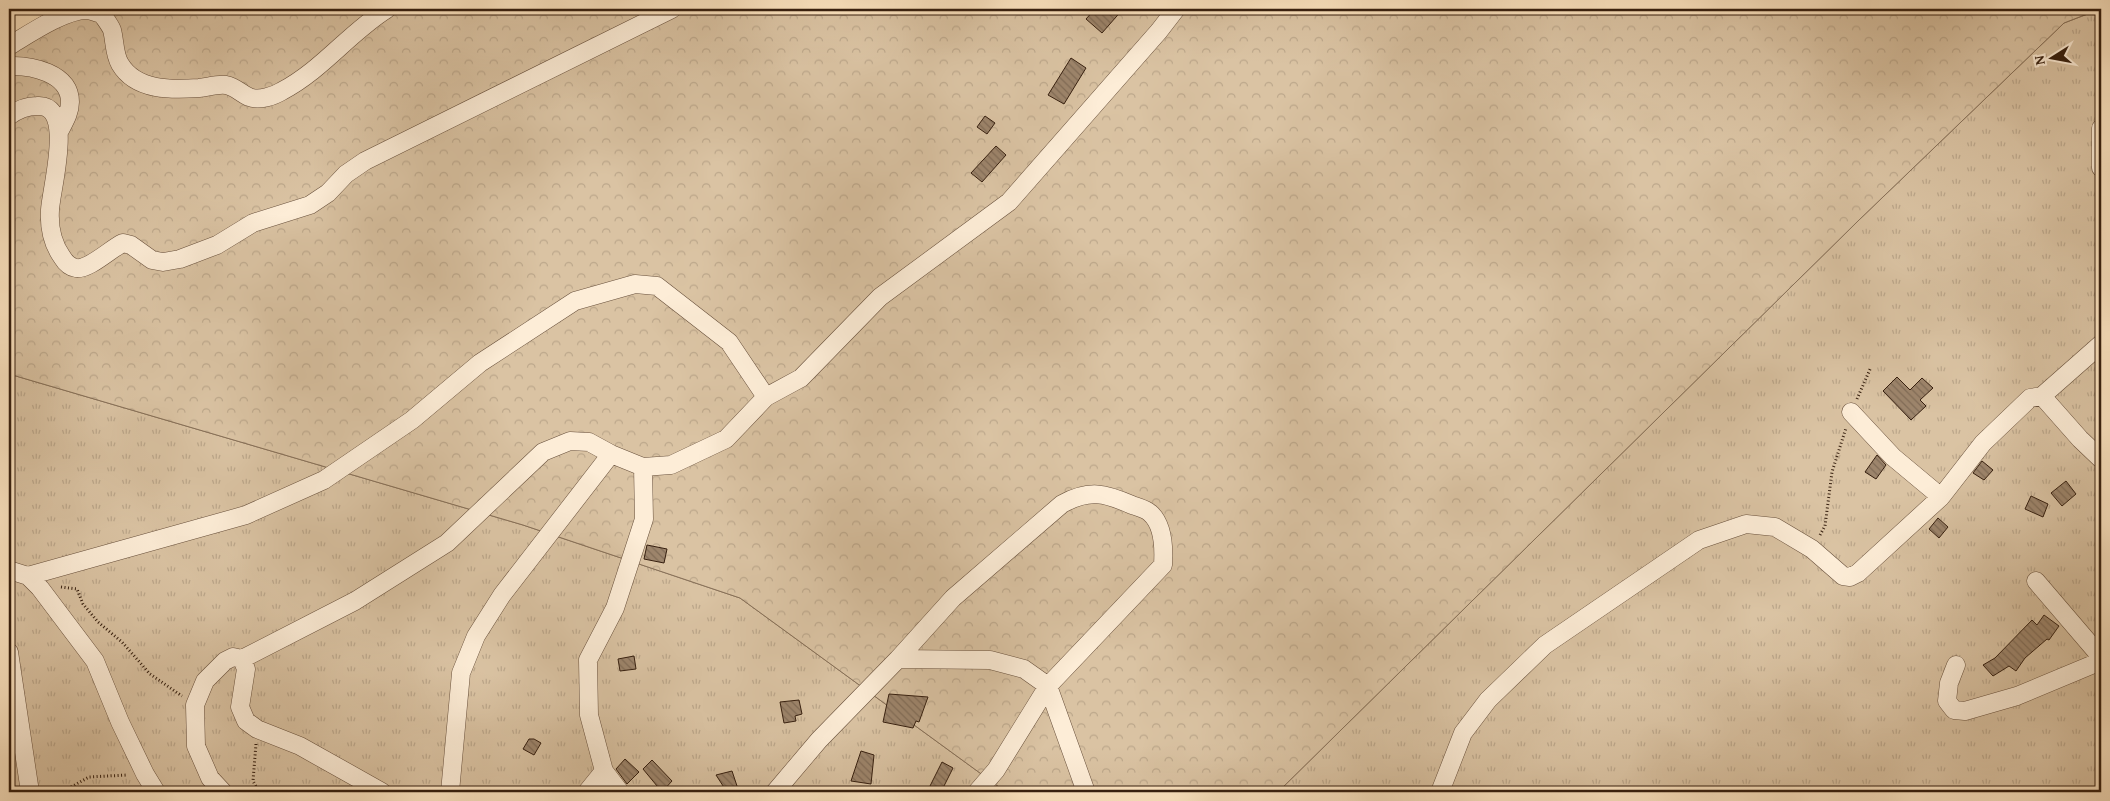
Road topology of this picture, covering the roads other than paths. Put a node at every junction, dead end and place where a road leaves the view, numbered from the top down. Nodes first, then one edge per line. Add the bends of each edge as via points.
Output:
1 (387, 9) edge
2 (672, 9) edge
3 (1176, 9) edge
4 (9, 46) edge
5 (9, 66) edge
6 (9, 116) edge
7 (2101, 128) edge
8 (59, 132) junction
9 (2101, 168) edge
10 (2101, 344) edge
11 (2042, 396) junction
12 (766, 397) junction
13 (1851, 412) road end
14 (610, 454) junction
15 (2101, 459) edge
16 (643, 467) junction
17 (1941, 498) junction
18 (9, 570) edge
19 (2036, 581) dead end
20 (34, 582) junction
21 (9, 652) edge
22 (242, 658) junction
23 (898, 659) junction
24 (2101, 659) edge
25 (1956, 665) dead end
26 (1048, 686) junction
27 (604, 771) junction
28 (30, 792) edge
29 (156, 792) edge
30 (223, 792) edge
31 (382, 792) edge
32 (450, 792) edge
33 (587, 792) edge
34 (620, 792) edge
35 (775, 792) edge
36 (977, 792) edge
37 (1086, 792) edge
38 (1440, 792) edge

1 - 4 street via 365,22 320,65 282,91 265,98 250,97 238,88 224,85 182,89 143,84 120,63 111,29 102,14 86,10 45,25
2 - 8 street via 365,161 310,205 253,223 217,245 180,259 152,260 131,245 122,243 85,267 67,264 55,244 50,227
3 - 12 street via 1009,202 880,297 801,378
5 - 8 street via 37,68 61,82 70,101 69,112
6 - 8 street via 29,106 43,105 53,112
7 - 9 street
10 - 11 street
11 - 15 street
11 - 17 street via 2030,398 1983,443
12 - 16 street via 726,439 671,465
12 - 20 street via 729,342 657,286 634,284 575,300 480,363 412,420 324,480 246,515
13 - 17 street via 1892,457
14 - 16 street
14 - 22 street via 589,442 570,441 543,452 447,543 355,601
14 - 32 street via 502,595 476,636 461,673
16 - 27 street via 644,519 615,608 588,660 589,716
17 - 38 street via 1850,577 1843,576 1812,549 1775,527 1746,524 1699,540 1545,646 1488,700 1462,732
18 - 20 street
19 - 24 street
20 - 29 street via 95,661 120,722
21 - 28 street
22 - 30 street via 233,657 225,661 205,681 195,705 196,746 210,778
22 - 31 street via 246,669 240,707 246,721 257,729 300,746
23 - 26 street via 990,660 1024,669
23 - 26 street via 953,598 1074,497 1092,493 1114,497 1150,513 1161,534 1163,565
23 - 35 street via 819,740
24 - 25 street via 2017,696 1965,711 1954,710 1947,701
26 - 36 street via 996,770
26 - 37 street
27 - 33 street
27 - 34 street

